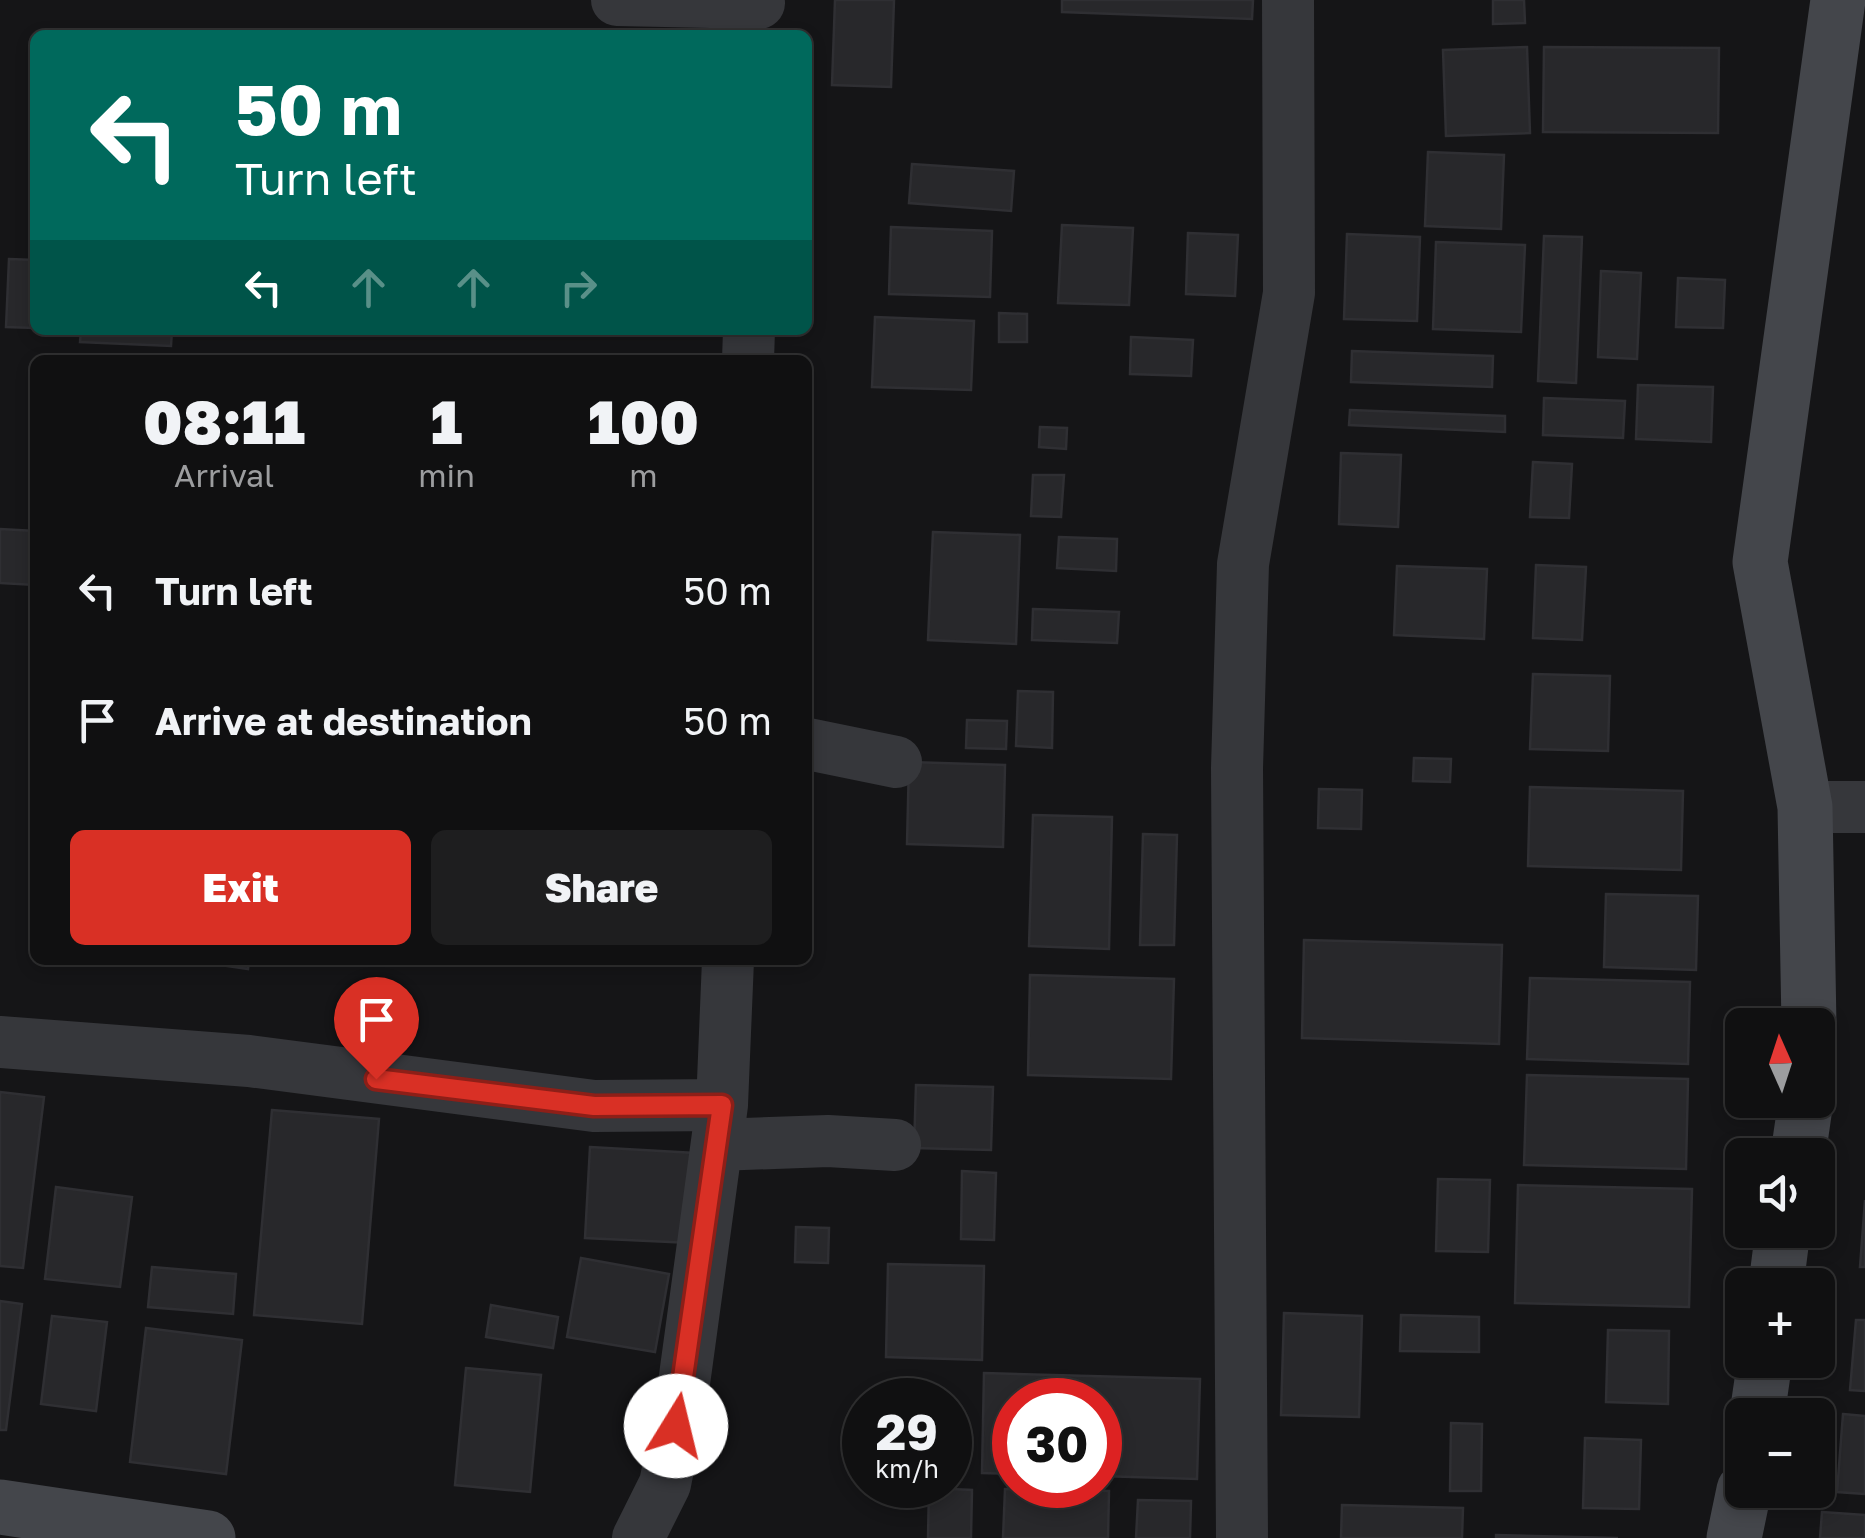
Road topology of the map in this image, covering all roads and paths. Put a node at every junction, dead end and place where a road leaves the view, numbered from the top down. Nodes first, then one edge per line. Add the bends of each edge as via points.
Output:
1 (616, 0) edge
2 (1288, 0) edge
3 (1838, 0) edge
4 (759, 13) edge
5 (812, 745) edge
6 (896, 762) dead end
7 (1805, 807) junction
8 (1865, 807) edge
9 (728, 965) edge
10 (1809, 1008) edge
11 (0, 1042) edge
12 (719, 1125) junction
13 (895, 1145) dead end
14 (0, 1506) edge
15 (1740, 1508) edge
16 (208, 1538) edge
17 (638, 1538) edge
18 (1242, 1538) edge
19 (1734, 1538) edge

1 - 4 street
2 - 18 street via 1288,293 1243,564 1237,749
3 - 7 street via 1760,562
5 - 6 street
7 - 8 street
7 - 10 street
9 - 12 street
11 - 12 street via 249,1060
12 - 13 street
12 - 17 street via 669,1467
14 - 16 street
15 - 19 street

